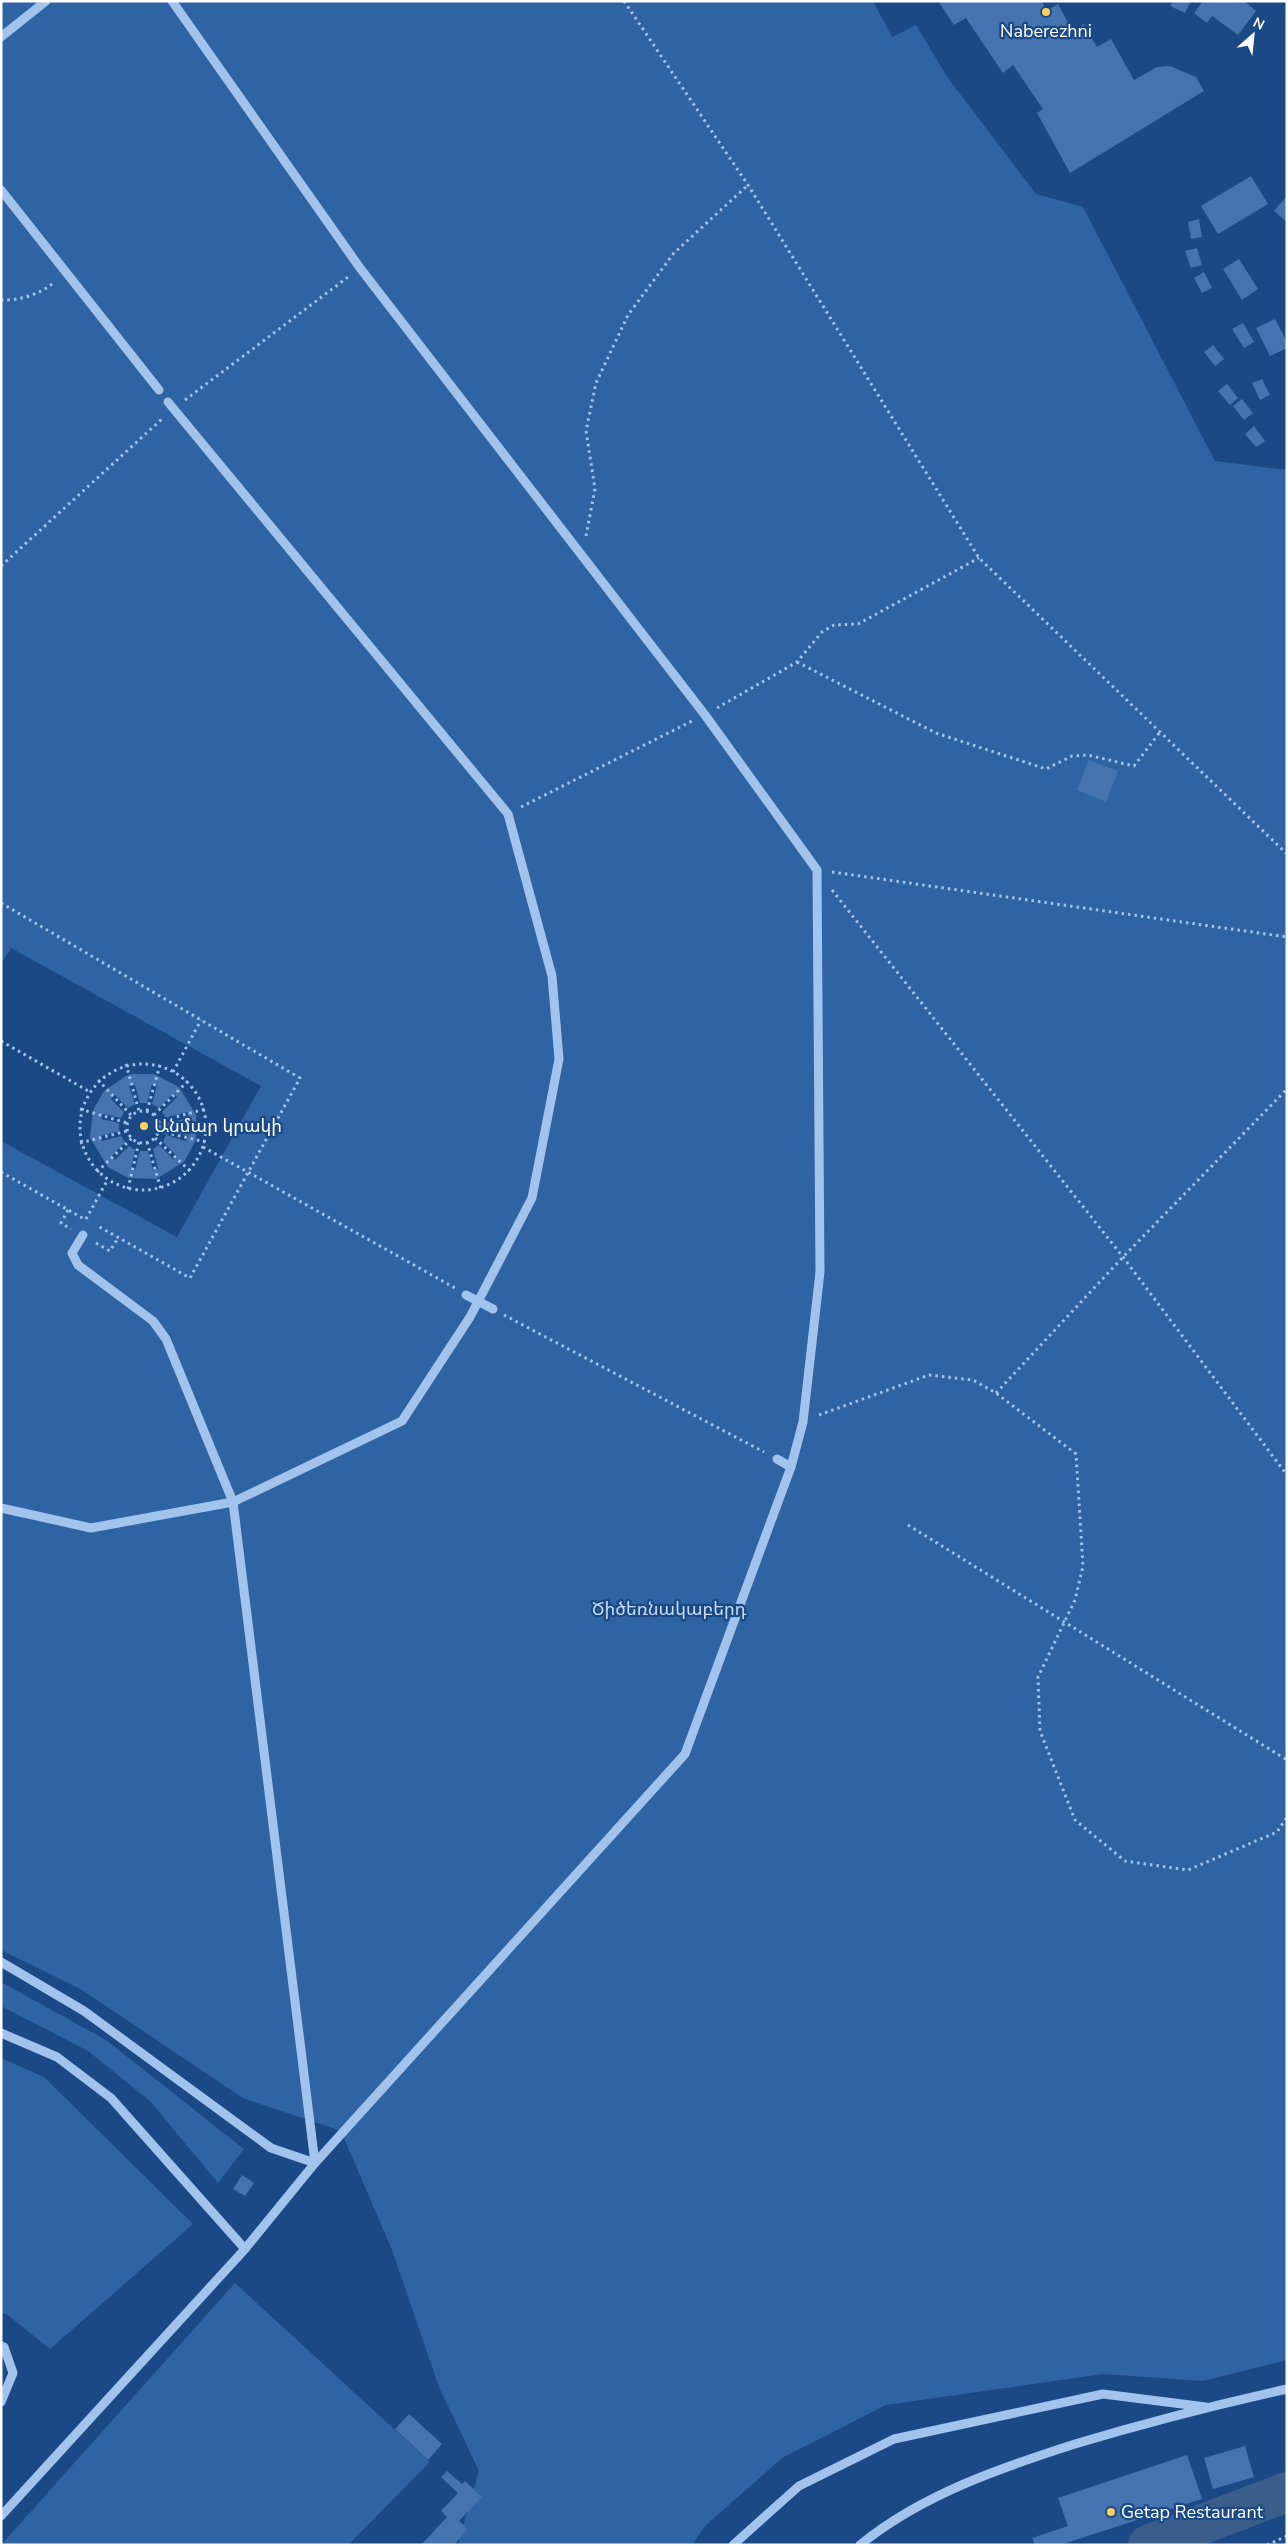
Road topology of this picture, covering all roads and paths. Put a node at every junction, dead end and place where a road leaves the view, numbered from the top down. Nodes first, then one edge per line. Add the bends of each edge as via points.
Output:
1 (46, 1) edge
2 (172, 1) edge
3 (624, 1) edge
4 (1, 37) edge
5 (748, 185) junction
6 (1, 190) edge
7 (360, 268) junction
8 (64, 270) junction
9 (1, 300) edge
10 (159, 390) dead end
11 (171, 405) junction
12 (582, 554) junction
13 (979, 558) junction
14 (1, 566) edge
15 (797, 662) junction
16 (705, 715) junction
17 (1160, 732) junction
18 (508, 814) junction
19 (1287, 854) edge
20 (816, 870) junction
21 (1, 903) edge
22 (1287, 937) edge
23 (202, 1020) junction
24 (1, 1041) edge
25 (126, 1064) junction
26 (160, 1065) junction
27 (173, 1072) junction
28 (98, 1080) junction
29 (188, 1081) junction
30 (1287, 1089) edge
31 (90, 1092) junction
32 (80, 1109) junction
33 (205, 1109) junction
34 (139, 1111) junction
35 (147, 1111) junction
36 (154, 1115) junction
37 (131, 1116) junction
38 (158, 1122) junction
39 (127, 1123) junction
40 (158, 1130) junction
41 (127, 1131) junction
42 (132, 1138) junction
43 (155, 1138) junction
44 (139, 1142) junction
45 (147, 1142) junction
46 (205, 1142) junction
47 (80, 1143) junction
48 (203, 1147) junction
49 (190, 1171) junction
50 (1, 1172) edge
51 (97, 1172) junction
52 (248, 1172) junction
53 (108, 1179) junction
54 (160, 1189) junction
55 (128, 1190) junction
56 (68, 1210) junction
57 (86, 1219) junction
58 (83, 1235) junction
59 (118, 1237) junction
60 (1123, 1257) junction
61 (466, 1295) joint
62 (479, 1301) junction
63 (493, 1309) joint
64 (996, 1393) junction
65 (803, 1422) junction
66 (777, 1460) joint
67 (790, 1466) junction
68 (1287, 1476) edge
69 (233, 1502) junction
70 (1, 1508) edge
71 (908, 1525) dead end
72 (1065, 1623) junction
73 (1287, 1760) edge
74 (1287, 1817) edge
75 (1, 1962) edge
76 (1, 2033) edge
77 (315, 2163) junction
78 (245, 2249) junction
79 (1, 2346) edge
80 (1287, 2389) edge
81 (1, 2402) edge
82 (1206, 2406) junction
83 (1, 2516) edge
84 (1287, 2536) edge
85 (733, 2545) edge
86 (860, 2545) edge
87 (1267, 2545) edge

1 - 4 street
2 - 7 street
3 - 5 path
5 - 12 path via 674,253 628,315 596,383 586,432 595,489
5 - 13 path
6 - 8 street
7 - 11 path
7 - 12 street
8 - 9 path via 47,289 12,301
8 - 10 street
11 - 14 path
11 - 18 street
12 - 16 street
13 - 15 path via 858,624 834,625 822,632
13 - 17 path
15 - 16 path
15 - 17 path via 936,733 1046,769 1072,756 1088,755 1134,766
16 - 18 path
16 - 20 street
17 - 19 path
18 - 62 street via 552,976 559,1059 532,1198
20 - 22 path
20 - 60 path
20 - 65 street via 820,1272
21 - 23 path
23 - 27 path
23 - 52 path via 300,1078
24 - 31 path
25 - 26 path
25 - 28 path
25 - 34 path
26 - 27 path
26 - 35 path
27 - 29 path
28 - 31 path
28 - 37 path
29 - 33 path
29 - 36 path
30 - 60 path
31 - 32 path
32 - 39 path
32 - 47 path
33 - 38 path
33 - 46 path
34 - 35 path
34 - 37 path
35 - 36 path
36 - 38 path
37 - 39 path
38 - 40 path
39 - 41 path
40 - 43 path
40 - 46 path
41 - 42 path
41 - 47 path
42 - 44 path
42 - 51 path
43 - 45 path
43 - 49 path
44 - 45 path
44 - 55 path
45 - 54 path
46 - 48 path
47 - 51 path
48 - 49 path
48 - 52 path
49 - 54 path
50 - 56 path
51 - 53 path
52 - 59 path via 190,1278
52 - 61 path
53 - 55 path
53 - 57 path
54 - 55 path
56 - 57 path
56 - 58 path via 60,1223
57 - 59 path
58 - 59 path via 110,1250
58 - 69 street via 72,1253 78,1265 154,1321 166,1339
60 - 64 path
60 - 68 path
61 - 62 street
62 - 63 street
62 - 69 street via 402,1421
63 - 66 path
64 - 65 path via 973,1380 929,1375
64 - 72 path via 1076,1454 1083,1566 1075,1600
65 - 67 street
66 - 67 street
67 - 77 street via 685,1754
69 - 70 street via 91,1528
69 - 77 street
71 - 72 path
72 - 73 path
72 - 74 path via 1038,1677 1040,1731 1075,1820 1125,1861 1188,1870 1277,1832
75 - 77 street via 84,2011 271,2148
76 - 78 street via 57,2057 111,2098
77 - 78 street
78 - 83 street
79 - 81 street via 13,2373
80 - 82 street
82 - 85 street via 1103,2394 894,2440 799,2486
82 - 86 street via 1008,2465 915,2508
84 - 87 path

